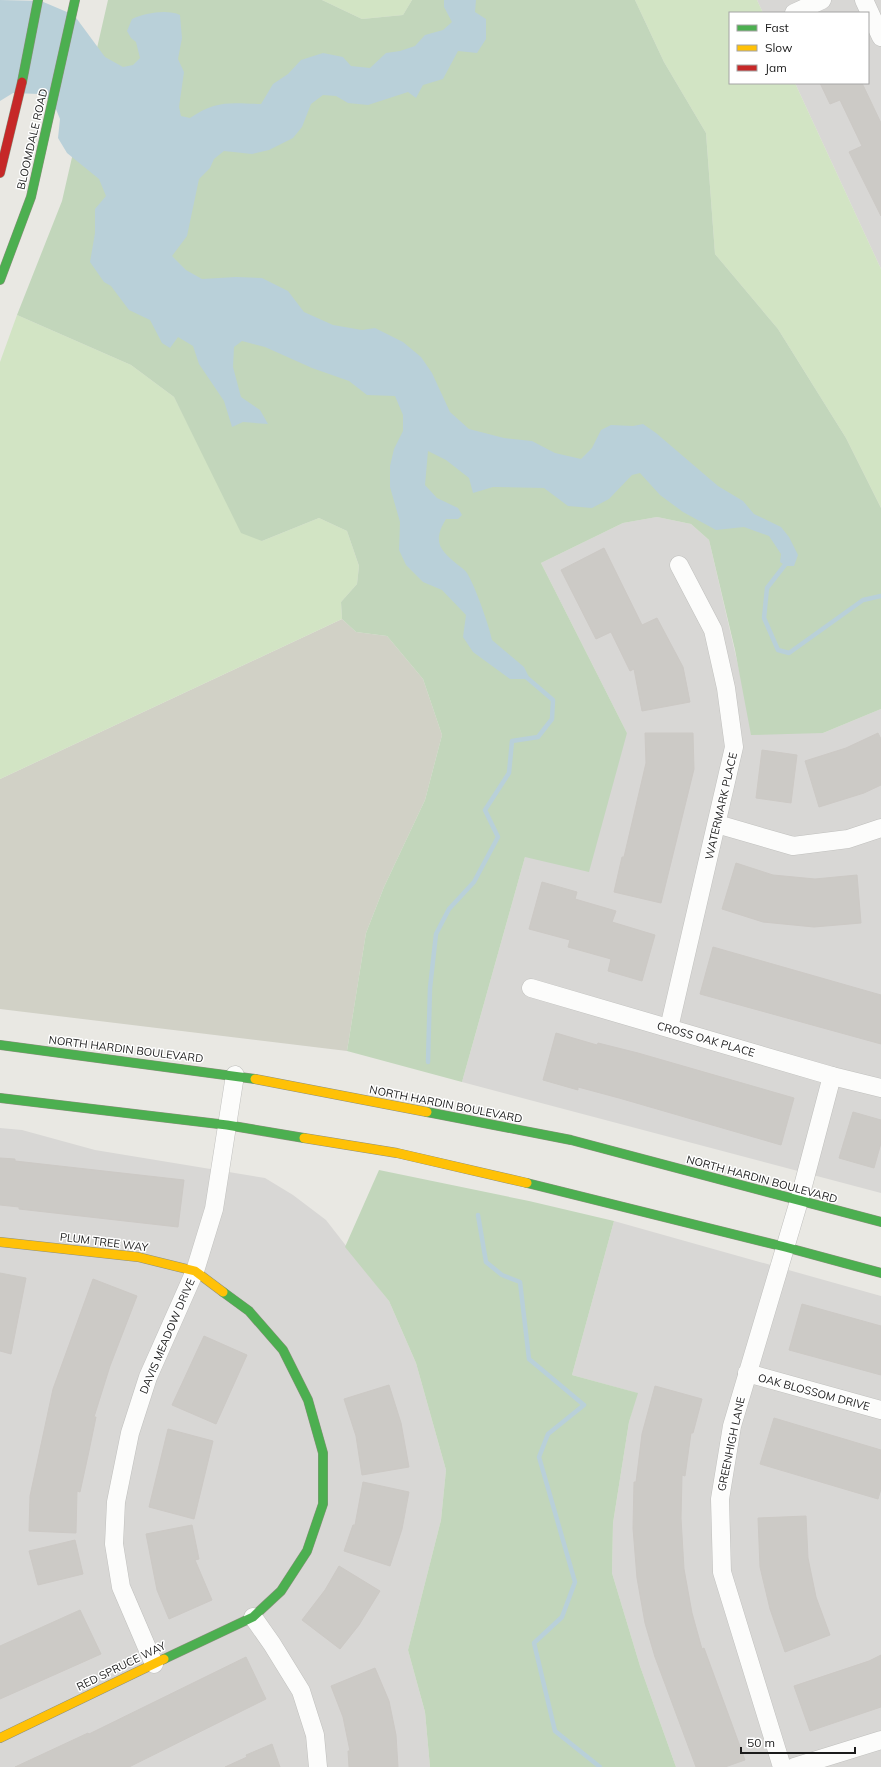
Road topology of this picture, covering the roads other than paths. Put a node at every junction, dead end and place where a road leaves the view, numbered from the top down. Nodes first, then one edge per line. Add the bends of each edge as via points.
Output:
1 (38, 0) edge
2 (75, 0) edge
3 (822, 0) edge
4 (864, 0) edge
5 (796, 12) edge
6 (881, 37) edge
7 (0, 174) edge
8 (0, 280) edge
9 (679, 566) dead end
10 (716, 824) junction
11 (881, 828) edge
12 (531, 988) dead end
13 (669, 1028) junction
14 (0, 1045) edge
15 (235, 1075) junction
16 (832, 1076) junction
17 (881, 1088) edge
18 (0, 1098) edge
19 (227, 1125) junction
20 (799, 1201) junction
21 (881, 1222) edge
22 (0, 1242) edge
23 (785, 1247) junction
24 (195, 1270) junction
25 (881, 1274) edge
26 (747, 1373) junction
27 (881, 1410) edge
28 (253, 1617) junction
29 (154, 1664) junction
30 (0, 1738) edge
31 (881, 1740) edge
32 (318, 1767) edge
33 (782, 1767) edge
34 (794, 1767) edge

1 - 7 street, BLOOMDALE ROAD
2 - 8 street, BLOOMDALE ROAD via 31,197
3 - 5 street
4 - 6 street
9 - 10 street, WATERMARK PLACE via 713,630 726,688 734,747
10 - 11 street via 793,846 848,839
10 - 13 street, WATERMARK PLACE
12 - 13 street, CROSS OAK PLACE
13 - 16 street, CROSS OAK PLACE
14 - 15 street, NORTH HARDIN BOULEVARD
15 - 19 street, DAVIS MEADOW DRIVE
15 - 20 street, NORTH HARDIN BOULEVARD via 571,1140
16 - 17 street, CROSS OAK PLACE
16 - 20 street, GREENHIGH LANE
18 - 19 street
19 - 23 street via 397,1153 560,1190
19 - 24 street, DAVIS MEADOW DRIVE via 214,1209
20 - 21 street, NORTH HARDIN BOULEVARD
20 - 23 street, GREENHIGH LANE
22 - 24 street, PLUM TREE WAY via 138,1257
23 - 25 street
23 - 26 street, GREENHIGH LANE
24 - 28 street, PLUM TREE WAY via 249,1311 283,1350 308,1400 323,1453 323,1504 307,1551 281,1591
24 - 29 street, DAVIS MEADOW DRIVE via 148,1377 130,1433 116,1502 114,1544 121,1587
26 - 27 street, OAK BLOSSOM DRIVE
26 - 33 street, GREENHIGH LANE via 732,1426 720,1499 722,1572
28 - 29 street, RED SPRUCE WAY
28 - 32 street via 301,1691 315,1735
29 - 30 street, RED SPRUCE WAY
31 - 34 street

